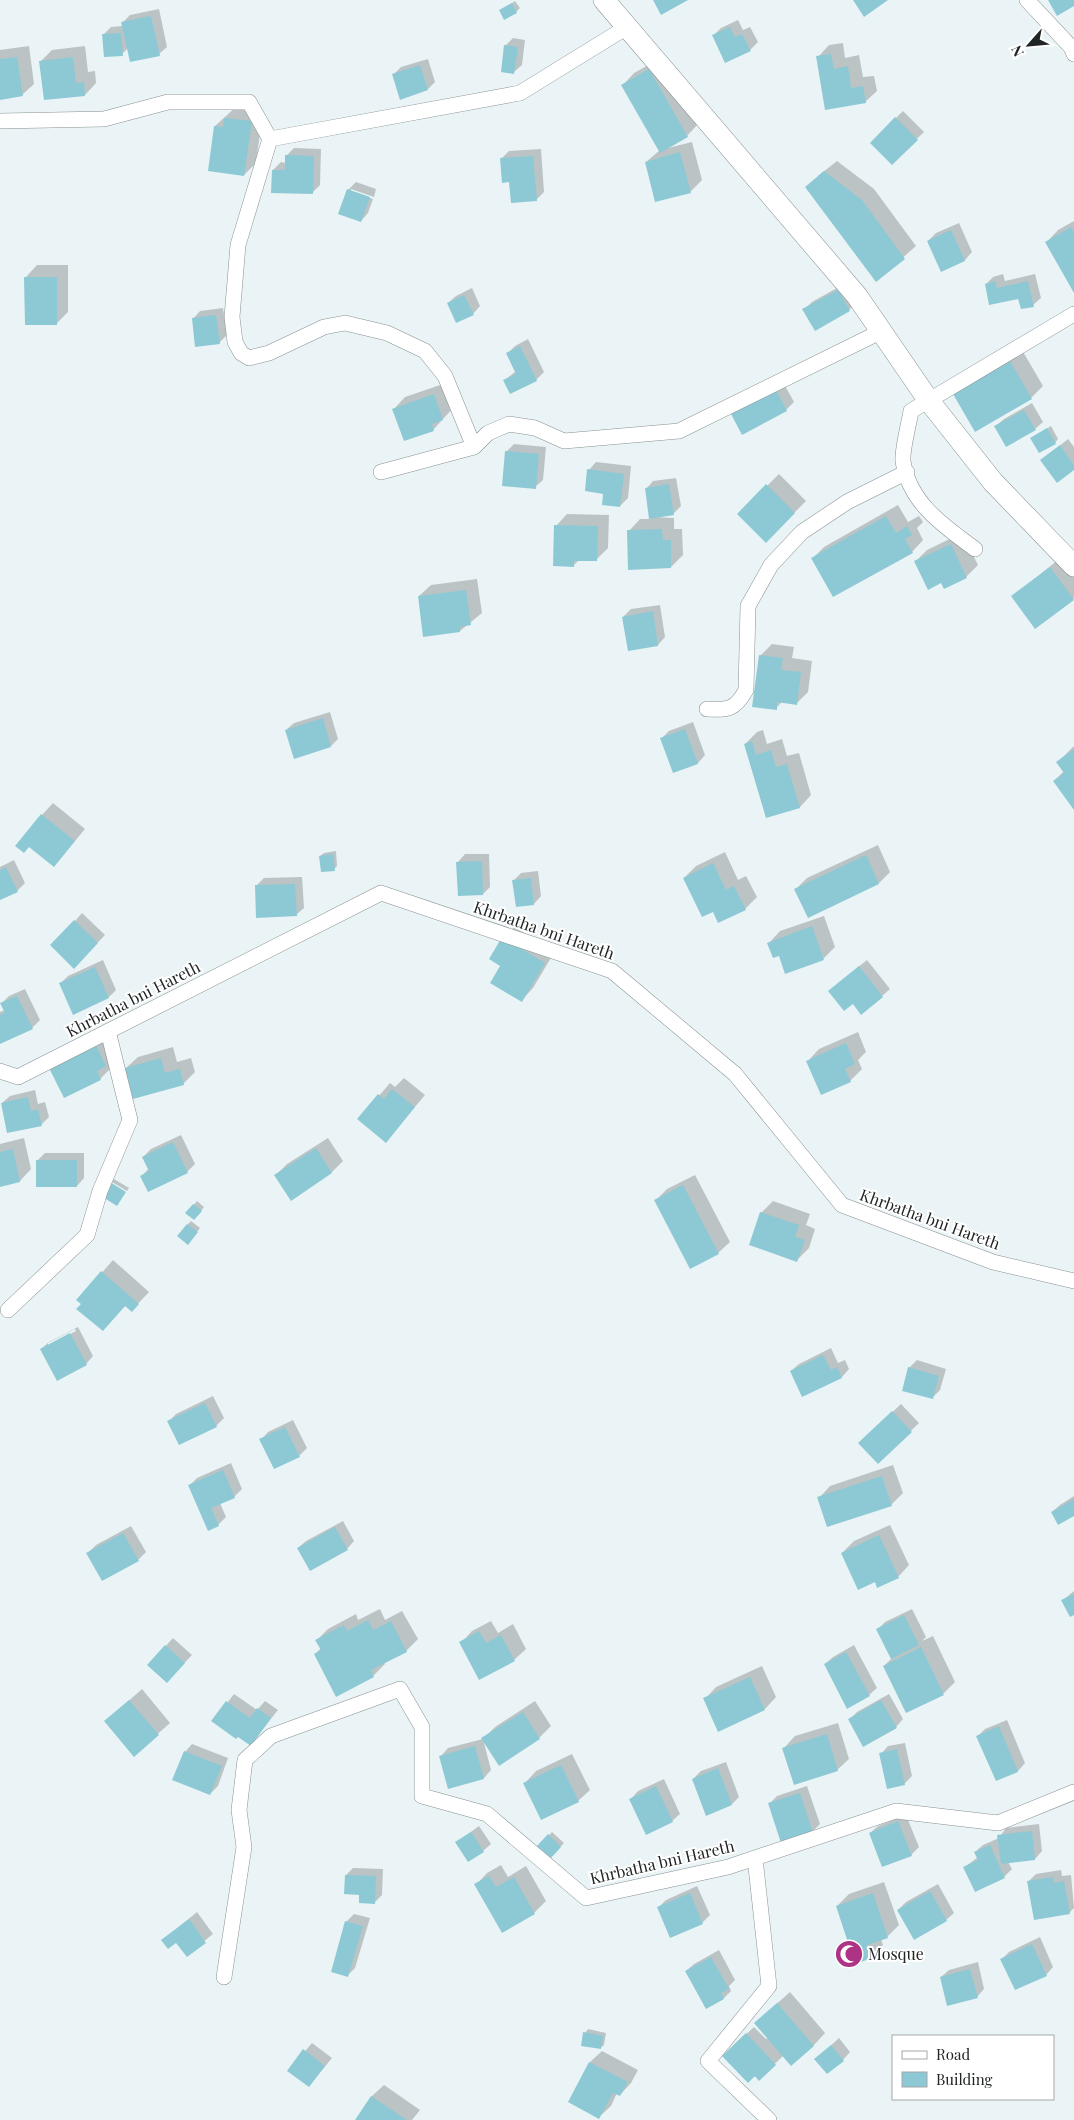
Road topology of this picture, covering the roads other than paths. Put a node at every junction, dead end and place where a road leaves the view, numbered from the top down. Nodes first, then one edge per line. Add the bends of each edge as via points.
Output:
1 (604, 0) edge
2 (1027, 0) edge
3 (627, 27) junction
4 (1074, 54) edge
5 (0, 121) edge
6 (270, 139) junction
7 (1074, 314) edge
8 (882, 332) junction
9 (929, 401) junction
10 (474, 447) junction
11 (381, 472) dead end
12 (907, 472) junction
13 (975, 549) dead end
14 (1074, 566) edge
15 (706, 710) dead end
16 (108, 1031) junction
17 (0, 1071) edge
18 (1074, 1281) edge
19 (8, 1310) dead end
20 (1074, 1792) edge
21 (755, 1858) junction
22 (224, 1977) dead end
23 (769, 2120) edge

1 - 3 street
2 - 4 street
3 - 6 street via 520,93
3 - 8 street via 857,296
5 - 6 street via 104,119 168,102 249,102
6 - 10 street via 238,245 232,317 235,342 241,353 249,358 269,353 324,327 345,323 387,333 425,351 445,376
7 - 9 street
8 - 9 street
8 - 10 street via 679,431 564,441 535,428 509,424 488,433
9 - 12 street via 911,411 903,460
9 - 14 street via 993,482
10 - 11 street
12 - 13 street via 915,493 934,518
12 - 15 street via 847,502 802,532 771,565 748,606 746,690 740,702 728,710
16 - 17 street, Khrbatha bni Hareth via 18,1077
16 - 18 street, Khrbatha bni Hareth via 381,892 612,971 735,1074 842,1205 993,1262
16 - 19 street via 130,1120 100,1191 88,1235
20 - 21 street, Khrbatha bni Hareth via 998,1823 896,1811
21 - 22 street, Khrbatha bni Hareth via 728,1867 586,1898 487,1814 422,1796 422,1726 400,1689 271,1736 245,1760 239,1810 244,1847
21 - 23 street via 769,1986 708,2062

